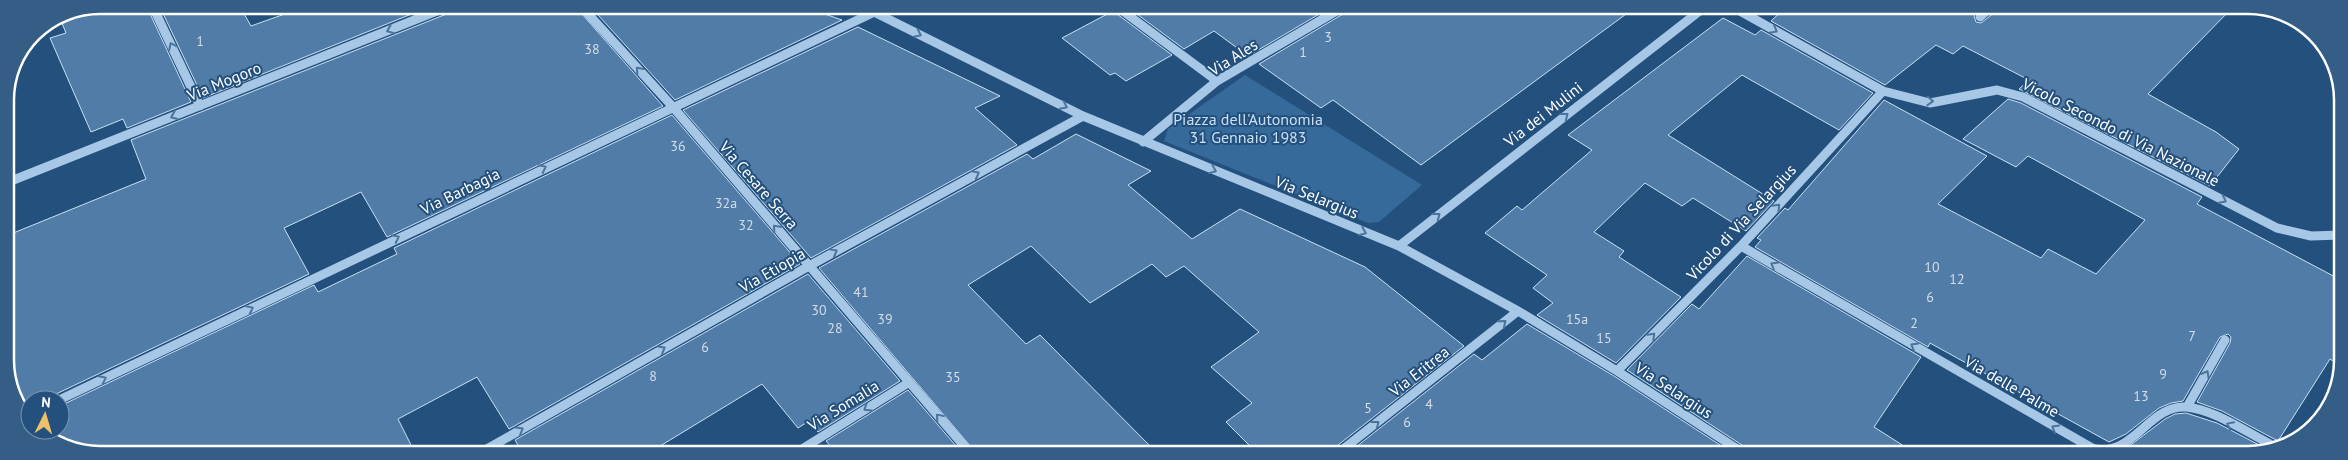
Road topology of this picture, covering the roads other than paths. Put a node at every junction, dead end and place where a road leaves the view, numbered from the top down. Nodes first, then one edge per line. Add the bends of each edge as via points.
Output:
1 (156, 14) edge
2 (430, 14) edge
3 (588, 14) edge
4 (870, 14) edge
5 (878, 14) edge
6 (1127, 14) edge
7 (1332, 14) edge
8 (1696, 14) edge
9 (1746, 14) edge
10 (1983, 14) edge
11 (1980, 17) dead end
12 (1217, 82) junction
13 (1883, 90) junction
14 (200, 106) junction
15 (672, 106) junction
16 (1083, 116) junction
17 (1143, 142) junction
18 (14, 180) edge
19 (2334, 235) edge
20 (1399, 246) junction
21 (1741, 246) junction
22 (809, 266) junction
23 (1518, 311) junction
24 (2225, 340) dead end
25 (1617, 371) junction
26 (908, 383) junction
27 (70, 395) edge
28 (2187, 407) junction
29 (2268, 443) edge
30 (492, 446) edge
31 (807, 446) edge
32 (964, 446) edge
33 (1347, 446) edge
34 (1733, 446) edge
35 (2090, 446) edge
36 (2120, 446) edge

14 -> 1 street
2 -> 14 street, Via Mogoro
15 -> 3 street, Via Cesare Serra
4 - 15 street, Via Barbagia
5 -> 16 street, Via Selargius
6 - 12 street
7 - 12 street, Via Ales
20 -> 8 street, Via dei Mulini
9 -> 13 street, Vicolo Secondo di Via Nazionale
10 - 11 street
12 - 17 street, Via Ales
13 -> 19 street, Vicolo Secondo di Via Nazionale via 1930,103 1997,90 2023,97 2277,228 2311,236
21 -> 13 street, Vicolo di Via Selargius
14 -> 18 street, Via Mogoro
22 -> 15 street, Via Cesare Serra
27 -> 15 street, Via Barbagia
16 - 17 street, Via Selargius
22 -> 16 street, Via Etiopia
17 -> 20 street, Via Selargius
20 - 23 street, Via Selargius
25 -> 21 street, Vicolo di Via Selargius
35 -> 21 street, Via delle Palme
22 - 26 street, Via Cesare Serra
30 -> 22 street, Via Etiopia
23 - 25 street, Via Selargius
33 -> 23 street, Via Eritrea
28 -> 24 street
25 - 34 street, Via Selargius
26 -> 31 street, Via Somalia
32 -> 26 street, Via Cesare Serra
29 -> 28 street
28 -> 36 street, Via delle Palme via 2171,409

